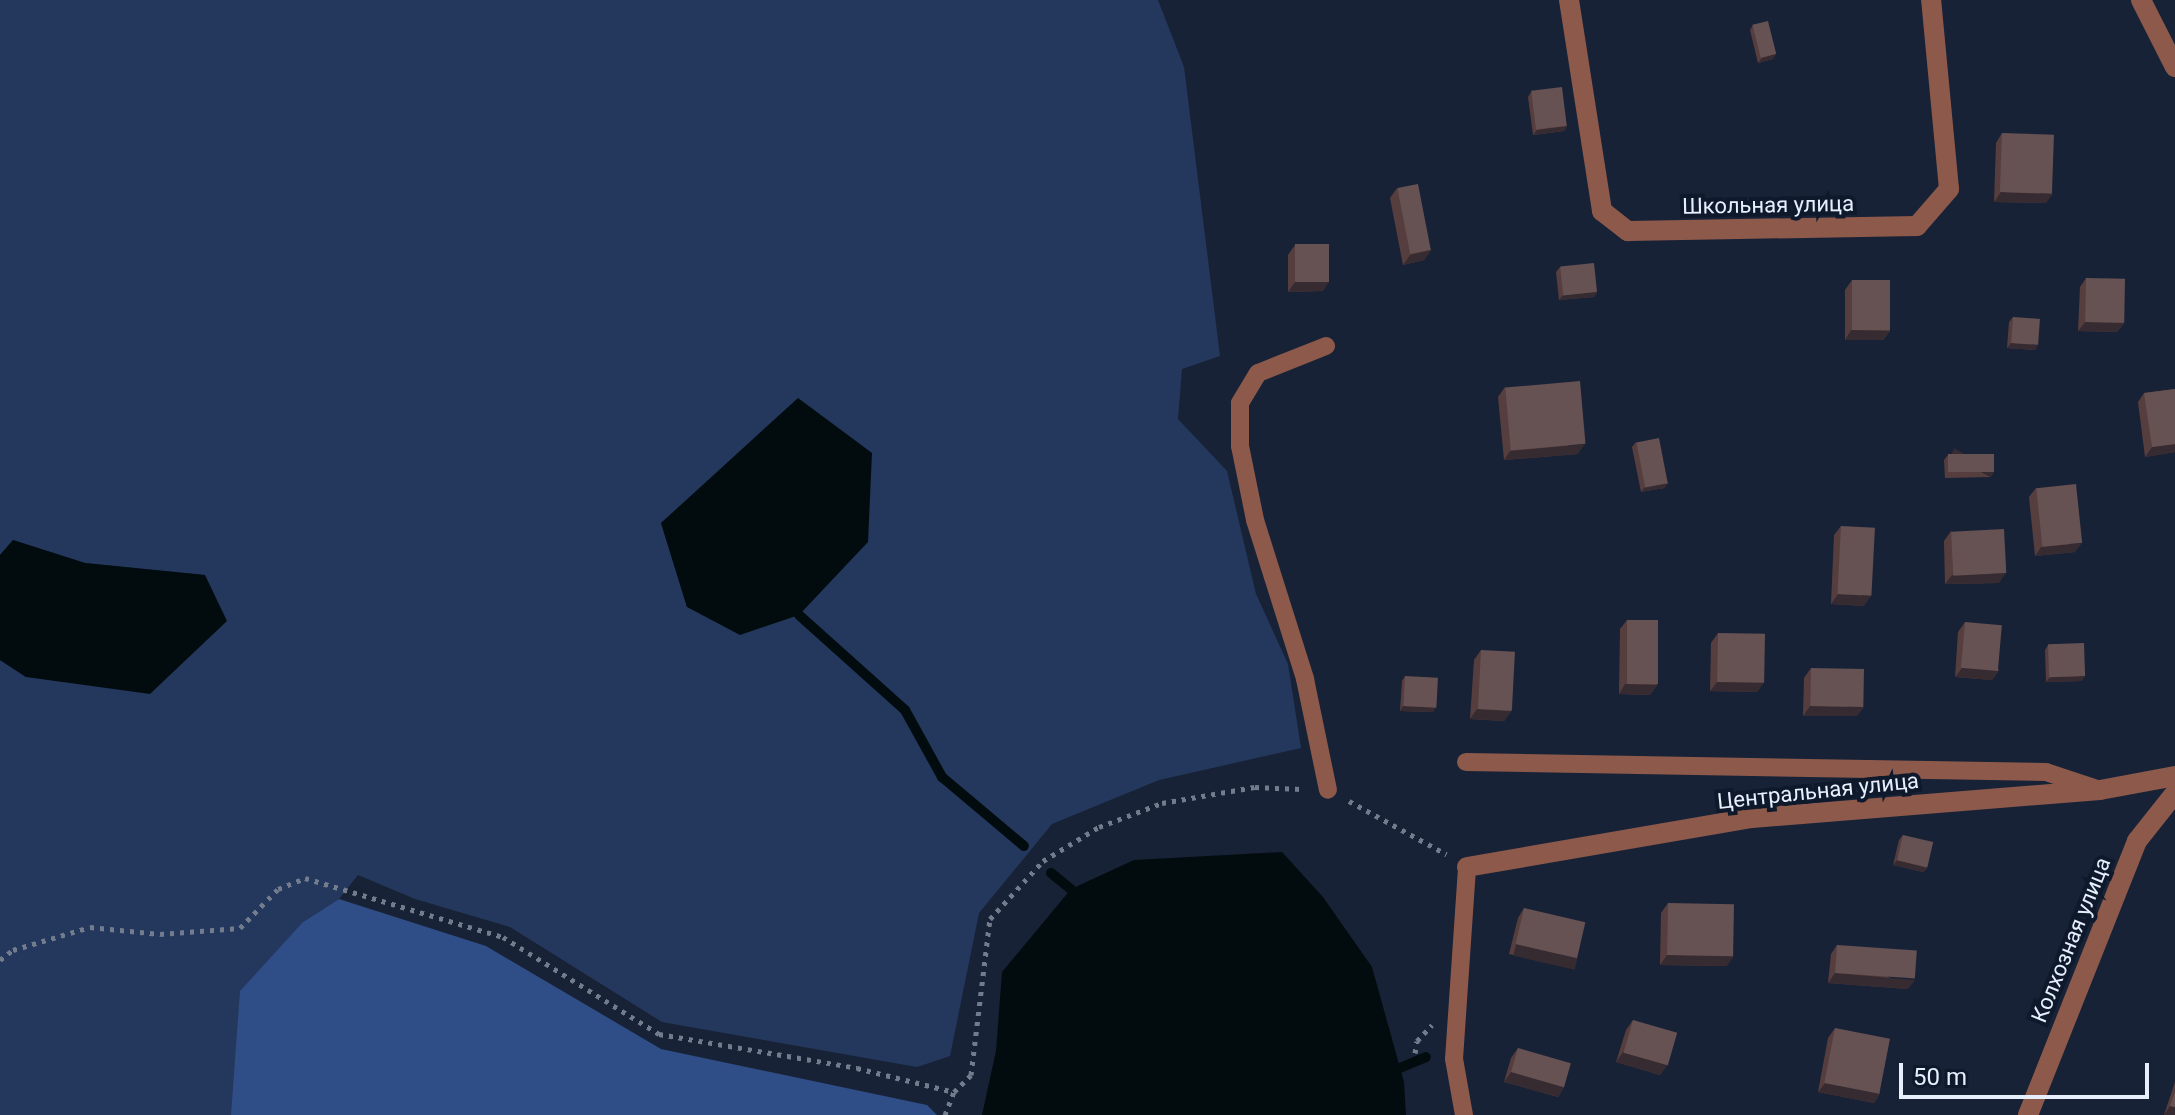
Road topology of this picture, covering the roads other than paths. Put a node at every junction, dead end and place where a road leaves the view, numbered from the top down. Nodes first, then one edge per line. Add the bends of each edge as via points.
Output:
1 (1569, 0) edge
2 (1931, 0) edge
3 (2141, 0) edge
4 (2175, 67) edge
5 (1326, 346) dead end
6 (1466, 762) dead end
7 (2175, 776) edge
8 (1328, 790) road end
9 (2100, 790) junction
10 (2175, 793) edge
11 (1467, 867) joint
12 (1464, 1115) edge
13 (2028, 1115) edge

1 - 2 street, Школьная улица via 1602,211 1628,231 1917,226 1949,189
3 - 4 street
5 - 8 lane via 1258,373 1240,403 1240,446 1255,520 1305,679
6 - 9 lane via 2046,772
7 - 9 street, Центральная улица
9 - 11 street, Центральная улица via 1752,818
10 - 13 street, Колхозная улица via 2137,841
11 - 12 lane via 1454,1059

